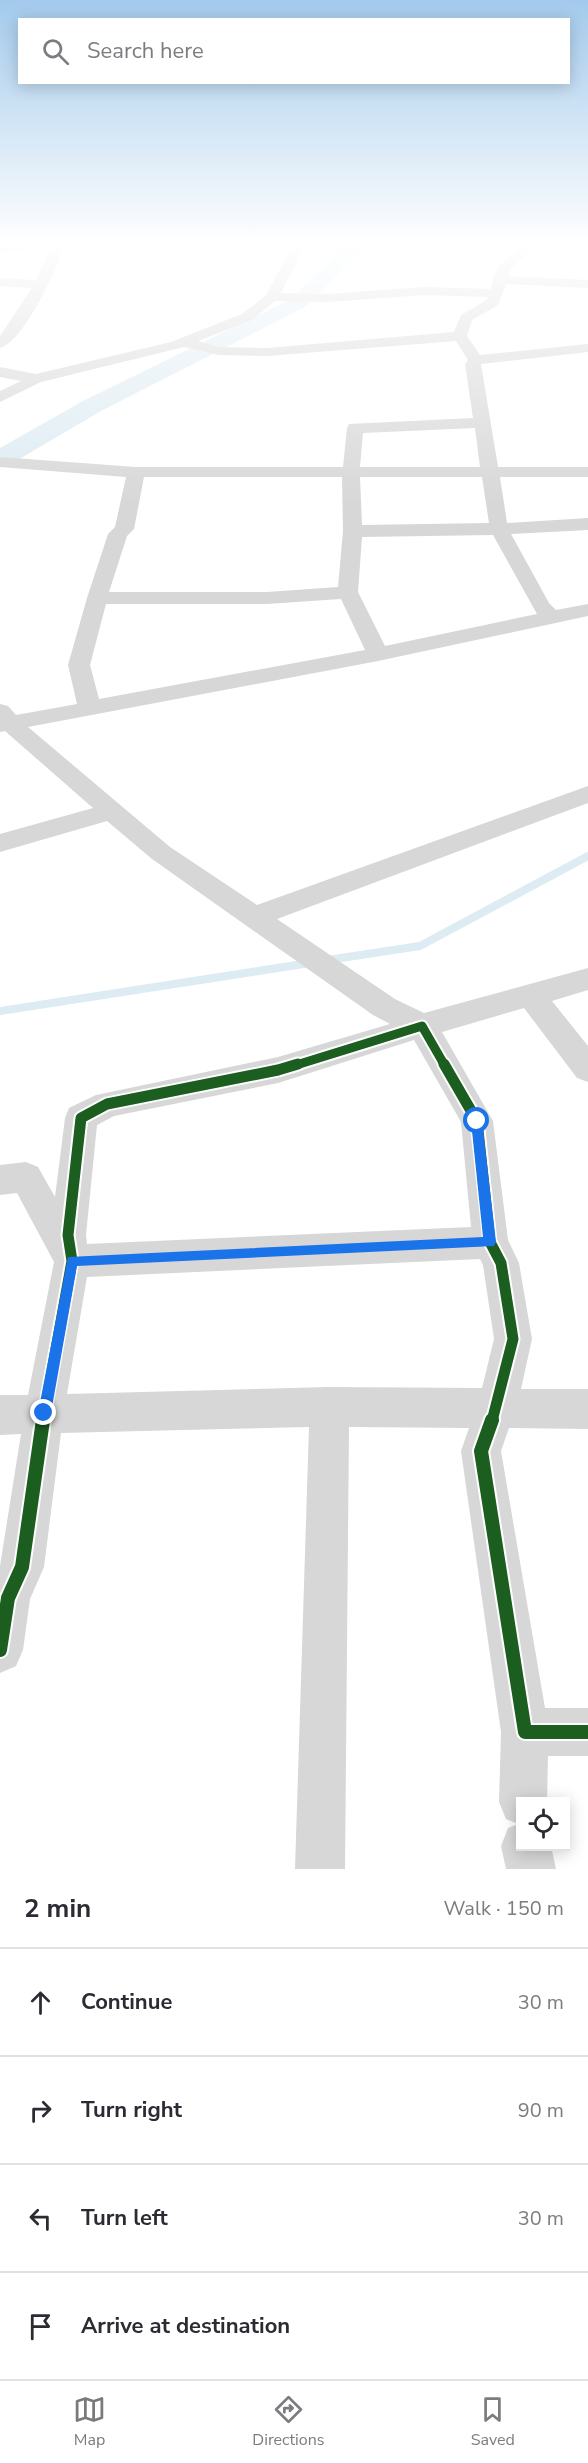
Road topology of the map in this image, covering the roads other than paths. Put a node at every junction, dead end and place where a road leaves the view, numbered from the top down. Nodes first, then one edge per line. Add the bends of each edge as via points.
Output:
1 (13, 330) edge
2 (213, 330) edge
3 (462, 330) edge
4 (460, 336) junction
5 (182, 342) junction
6 (0, 344) edge
7 (582, 353) edge
8 (476, 360) junction
9 (0, 372) edge
10 (36, 379) junction
11 (0, 397) edge
12 (481, 423) junction
13 (0, 462) edge
14 (489, 470) junction
15 (351, 471) junction
16 (136, 472) junction
17 (588, 472) edge
18 (588, 524) edge
19 (499, 529) junction
20 (353, 531) junction
21 (348, 592) junction
22 (97, 598) junction
23 (588, 610) edge
24 (551, 618) junction
25 (378, 654) junction
26 (90, 709) junction
27 (4, 720) edge
28 (588, 794) edge
29 (113, 811) junction
30 (0, 843) edge
31 (254, 917) junction
32 (588, 979) edge
33 (531, 996) junction
34 (422, 1026) junction
35 (588, 1069) edge
36 (0, 1180) edge
37 (490, 1242) junction
38 (72, 1261) junction
39 (329, 1407) junction
40 (496, 1407) junction
41 (588, 1409) edge
42 (44, 1413) junction
43 (0, 1415) edge
44 (4, 1598) edge
45 (0, 1650) edge
46 (525, 1732) junction
47 (588, 1732) edge
48 (523, 1797) edge
49 (527, 1851) edge
50 (320, 1869) edge
51 (531, 1869) edge

1 - 6 street
2 - 5 street
3 - 4 street
4 - 5 street via 267,352 219,351
4 - 8 street
5 - 10 street
7 - 8 street
8 - 12 street via 473,364
9 - 10 street
10 - 11 street
12 - 14 street
12 - 15 street via 355,428
13 - 16 street
14 - 15 street
14 - 17 street
14 - 19 street
15 - 16 street
15 - 20 street
16 - 22 street via 124,529 118,534
18 - 19 street
19 - 20 street
19 - 24 street
20 - 21 street
21 - 22 street via 267,598
21 - 25 street
22 - 26 street via 79,664
23 - 24 street
24 - 25 street
25 - 26 street
26 - 27 street
27 - 29 street
28 - 31 street
29 - 30 street
29 - 31 street via 161,853
31 - 34 street via 384,1007
32 - 33 street
33 - 34 street
33 - 35 street
34 - 37 street via 477,1121
34 - 38 street via 278,1070 107,1104 81,1118 68,1235
36 - 38 street via 26,1177
37 - 38 street
37 - 40 street via 501,1263 513,1339
38 - 42 street
39 - 40 street
39 - 42 street
39 - 50 street
40 - 41 street
40 - 46 street via 481,1451
42 - 43 street
42 - 44 street via 22,1567
44 - 45 street
46 - 47 street
46 - 48 street
49 - 51 street

